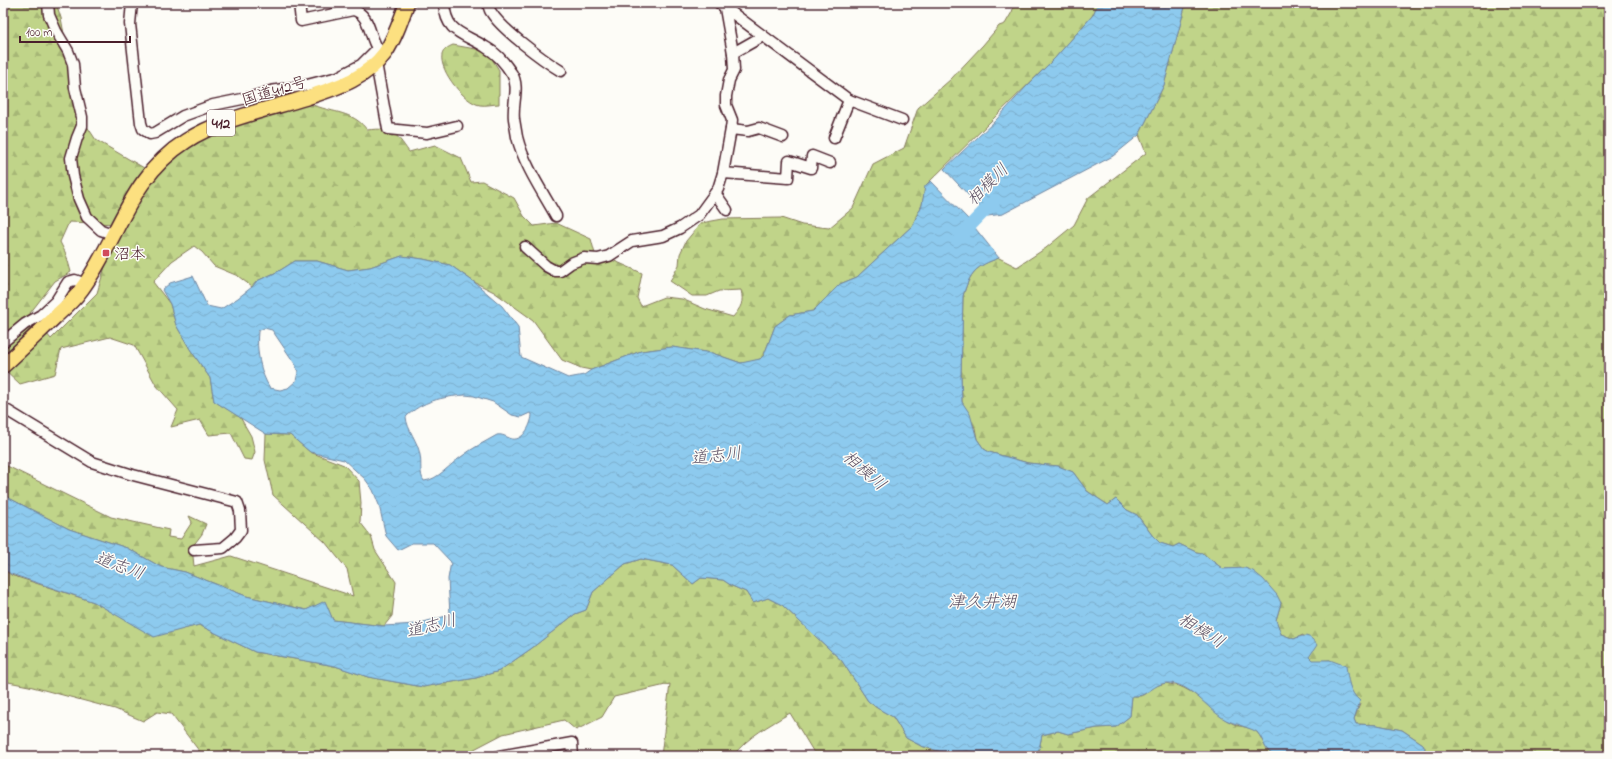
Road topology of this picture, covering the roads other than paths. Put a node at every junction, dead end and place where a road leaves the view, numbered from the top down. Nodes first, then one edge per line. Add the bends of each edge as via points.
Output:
1 (48, 3) edge
2 (132, 3) edge
3 (299, 3) edge
4 (407, 3) edge
5 (444, 3) edge
6 (488, 3) edge
7 (722, 5) edge
8 (763, 36) junction
9 (733, 53) junction
10 (379, 56) junction
11 (561, 72) dead end
12 (848, 100) junction
13 (902, 120) dead end
14 (457, 126) dead end
15 (731, 130) junction
16 (783, 137) dead end
17 (834, 138) dead end
18 (830, 163) dead end
19 (723, 173) junction
20 (715, 193) junction
21 (727, 210) dead end
22 (556, 216) dead end
23 (113, 234) junction
24 (525, 247) dead end
25 (86, 284) junction
26 (3, 342) edge
27 (3, 366) edge
28 (3, 408) edge
29 (194, 550) dead end
30 (499, 756) edge
31 (573, 756) edge

1 - 23 street via 49,15 73,64 75,88 82,117 82,126 71,158 79,199 87,217 101,230
2 - 10 street via 130,24 139,104 142,127 148,134 156,133 183,116 213,105 271,91 307,86 338,77
3 - 10 street via 301,21 352,10 358,11 368,24
4 - 10 highway, 国道412号 / 412 via 394,36
5 - 22 street via 450,25 458,33 500,57 512,74 516,83 514,118 518,138 526,160
6 - 11 street via 490,12 506,28
7 - 8 street
7 - 9 street
8 - 9 street
8 - 12 street
9 - 15 street via 734,70 726,96 726,105 732,120
10 - 14 street via 388,128 427,133
10 - 23 highway, 国道412号 / 412 via 358,78 346,84 221,123 185,141 162,159 149,174 125,209
12 - 13 street
12 - 17 street
15 - 16 street via 748,131 759,128
15 - 19 street
18 - 19 street via 812,156 811,168 789,161 788,178
19 - 20 street
20 - 21 street
20 - 24 street via 699,215 680,228 663,236 632,241 609,256 598,259 584,258 560,271 546,266
23 - 25 highway, 国道412号 / 412
25 - 26 street via 75,280 68,282 56,301 41,315
25 - 27 highway, 国道412号 / 412 via 74,299
28 - 29 street via 92,462 237,502 241,530 235,538 223,548
30 - 31 street via 572,743

